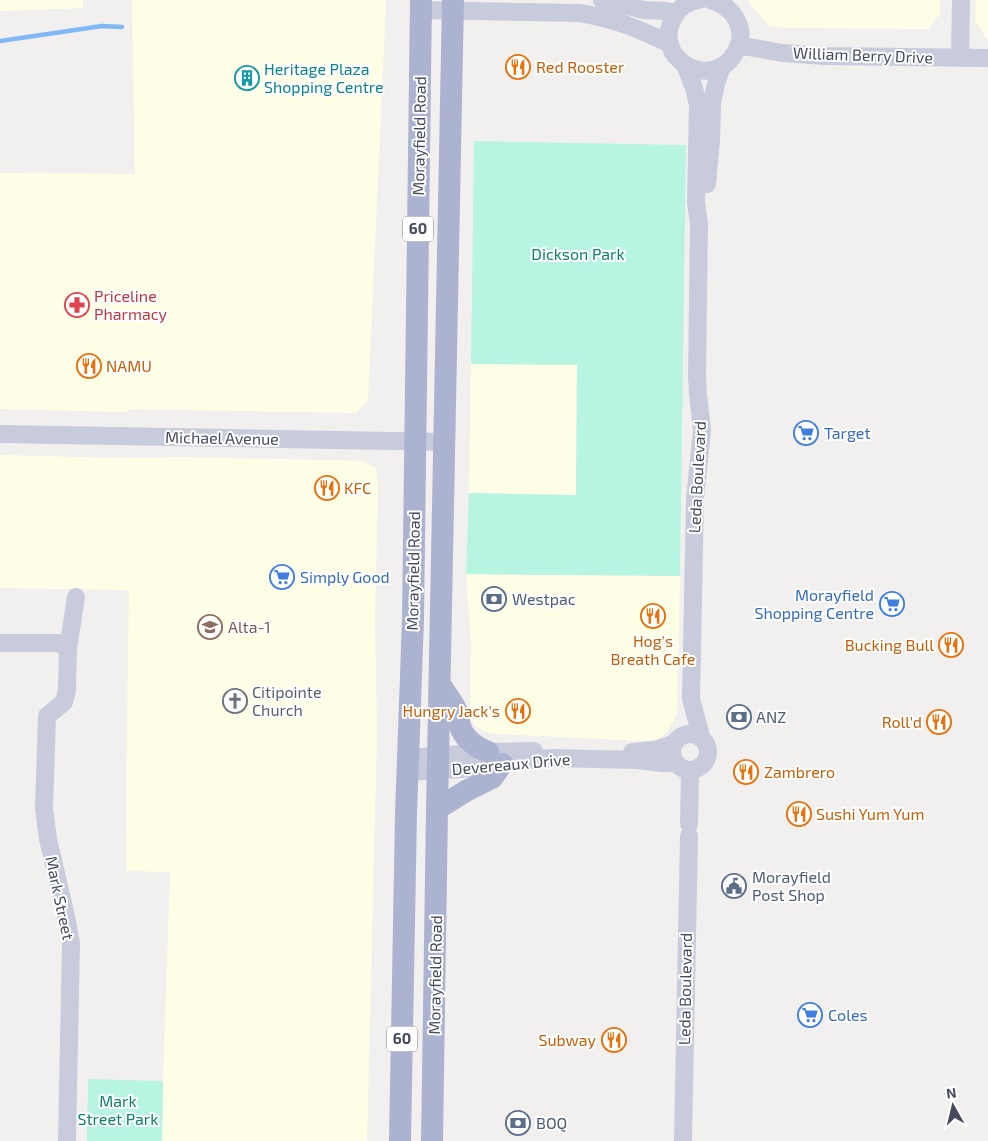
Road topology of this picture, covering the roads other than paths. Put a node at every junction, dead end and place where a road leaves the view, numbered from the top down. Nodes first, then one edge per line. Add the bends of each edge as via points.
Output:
1 (602, 0) edge
2 (698, 0) edge
3 (710, 0) edge
4 (961, 0) edge
5 (420, 5) edge
6 (453, 5) edge
7 (676, 13) junction
8 (670, 44) junction
9 (738, 47) junction
10 (960, 58) junction
11 (988, 58) edge
12 (685, 65) junction
13 (722, 66) junction
14 (699, 224) junction
15 (0, 434) edge
16 (416, 442) junction
17 (445, 442) junction
18 (76, 597) dead end
19 (0, 643) edge
20 (68, 649) junction
21 (440, 684) junction
22 (691, 700) junction
23 (700, 736) junction
24 (678, 739) junction
25 (495, 758) junction
26 (438, 763) junction
27 (407, 765) junction
28 (682, 767) junction
29 (438, 810) junction
30 (68, 1141) edge
31 (400, 1141) edge
32 (432, 1141) edge
33 (683, 1141) edge

1 - 7 street via 644,10
2 - 7 street via 684,5
3 - 9 street via 728,8 735,16 739,26
4 - 10 street
5 - 6 street
5 - 16 main road, Morayfield Road / 60
6 - 8 street via 579,13 625,23
6 - 17 main road, Morayfield Road / 60
7 - 8 street via 670,22
8 - 12 street, Leda Boulevard
9 - 10 street, William Berry Drive via 825,56
9 - 13 street
10 - 11 street, William Berry Drive
12 - 13 street via 703,70
12 - 14 street, Leda Boulevard via 698,105 696,202
13 - 14 street, Leda Boulevard via 712,102 709,170
14 - 22 street, Leda Boulevard via 697,376 702,430 695,499
15 - 16 street, Michael Avenue
16 - 17 street, Michael Avenue
16 - 27 main road, Morayfield Road / 60
17 - 21 main road, Morayfield Road / 60
18 - 20 street
19 - 20 street via 60,643
20 - 30 street, Mark Street via 64,702 47,716 44,808 71,943
21 - 25 main road via 458,715 465,736
21 - 26 main road, Morayfield Road / 60
22 - 23 street, Leda Boulevard
22 - 24 street, Leda Boulevard
23 - 24 street via 692,733
23 - 28 street via 708,746 708,757 701,767
24 - 25 street, Devereaux Drive via 645,752 510,751
24 - 28 street via 672,754
25 - 26 street, Devereaux Drive
25 - 28 street, Devereaux Drive via 637,760
25 - 29 main road via 492,778
26 - 27 street, Devereaux Drive
26 - 29 main road, Morayfield Road / 60
27 - 31 main road, Morayfield Road / 60
28 - 33 street, Leda Boulevard via 689,830
29 - 32 main road, Morayfield Road / 60

